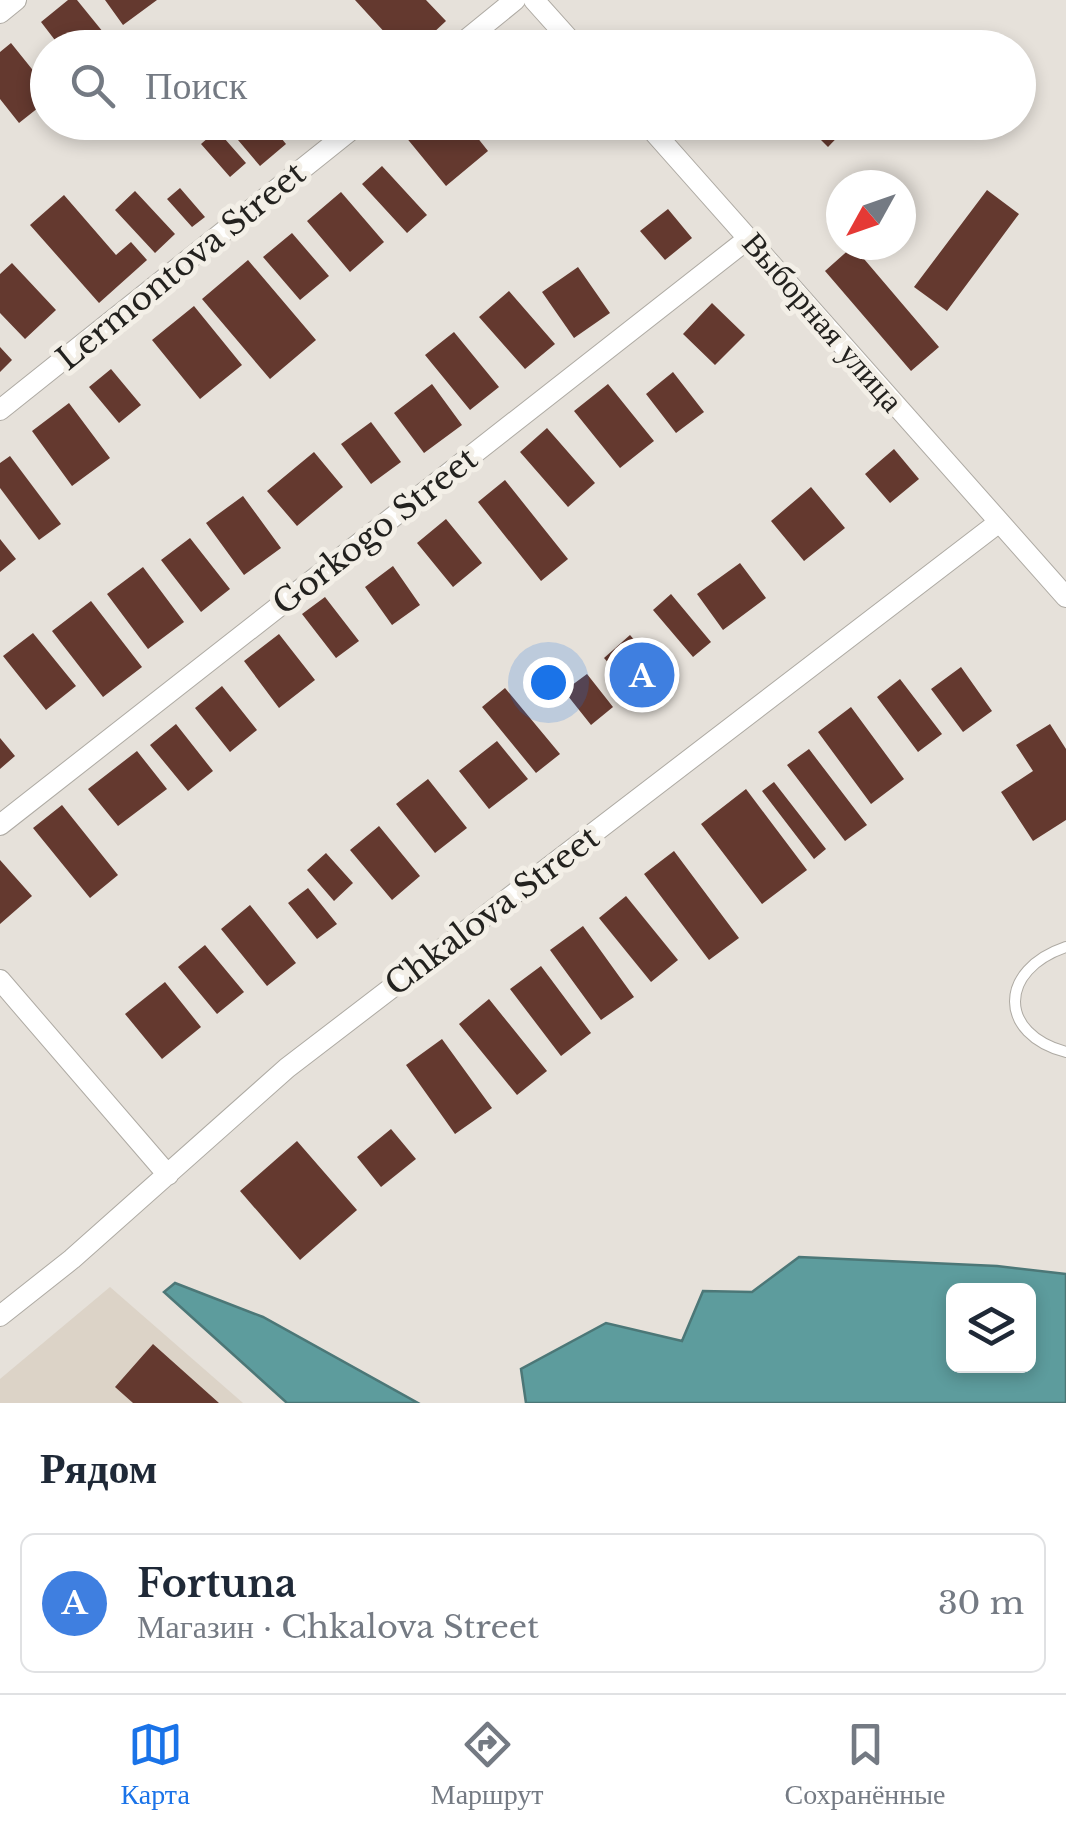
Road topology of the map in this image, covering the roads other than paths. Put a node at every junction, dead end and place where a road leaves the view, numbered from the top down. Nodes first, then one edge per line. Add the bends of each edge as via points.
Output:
1 (16, 0) edge
2 (515, 0) edge
3 (534, 0) edge
4 (0, 13) edge
5 (478, 30) edge
6 (561, 30) edge
7 (338, 140) edge
8 (661, 140) edge
9 (749, 238) junction
10 (0, 410) edge
11 (998, 523) junction
12 (1066, 597) edge
13 (0, 824) edge
14 (1066, 947) edge
15 (0, 980) edge
16 (1066, 1052) edge
17 (168, 1175) junction
18 (0, 1316) edge

1 - 4 street
2 - 5 street
3 - 6 street
7 - 10 street, Lermontova Street
8 - 9 street, Выборная улица
9 - 11 street, Выборная улица
9 - 13 street, Gorkogo Street
11 - 12 street, Выборная улица
11 - 17 street, Chkalova Street via 287,1068
14 - 16 lane via 1029,966 1014,995 1016,1012 1031,1033
15 - 17 street
17 - 18 street, Chkalova Street

